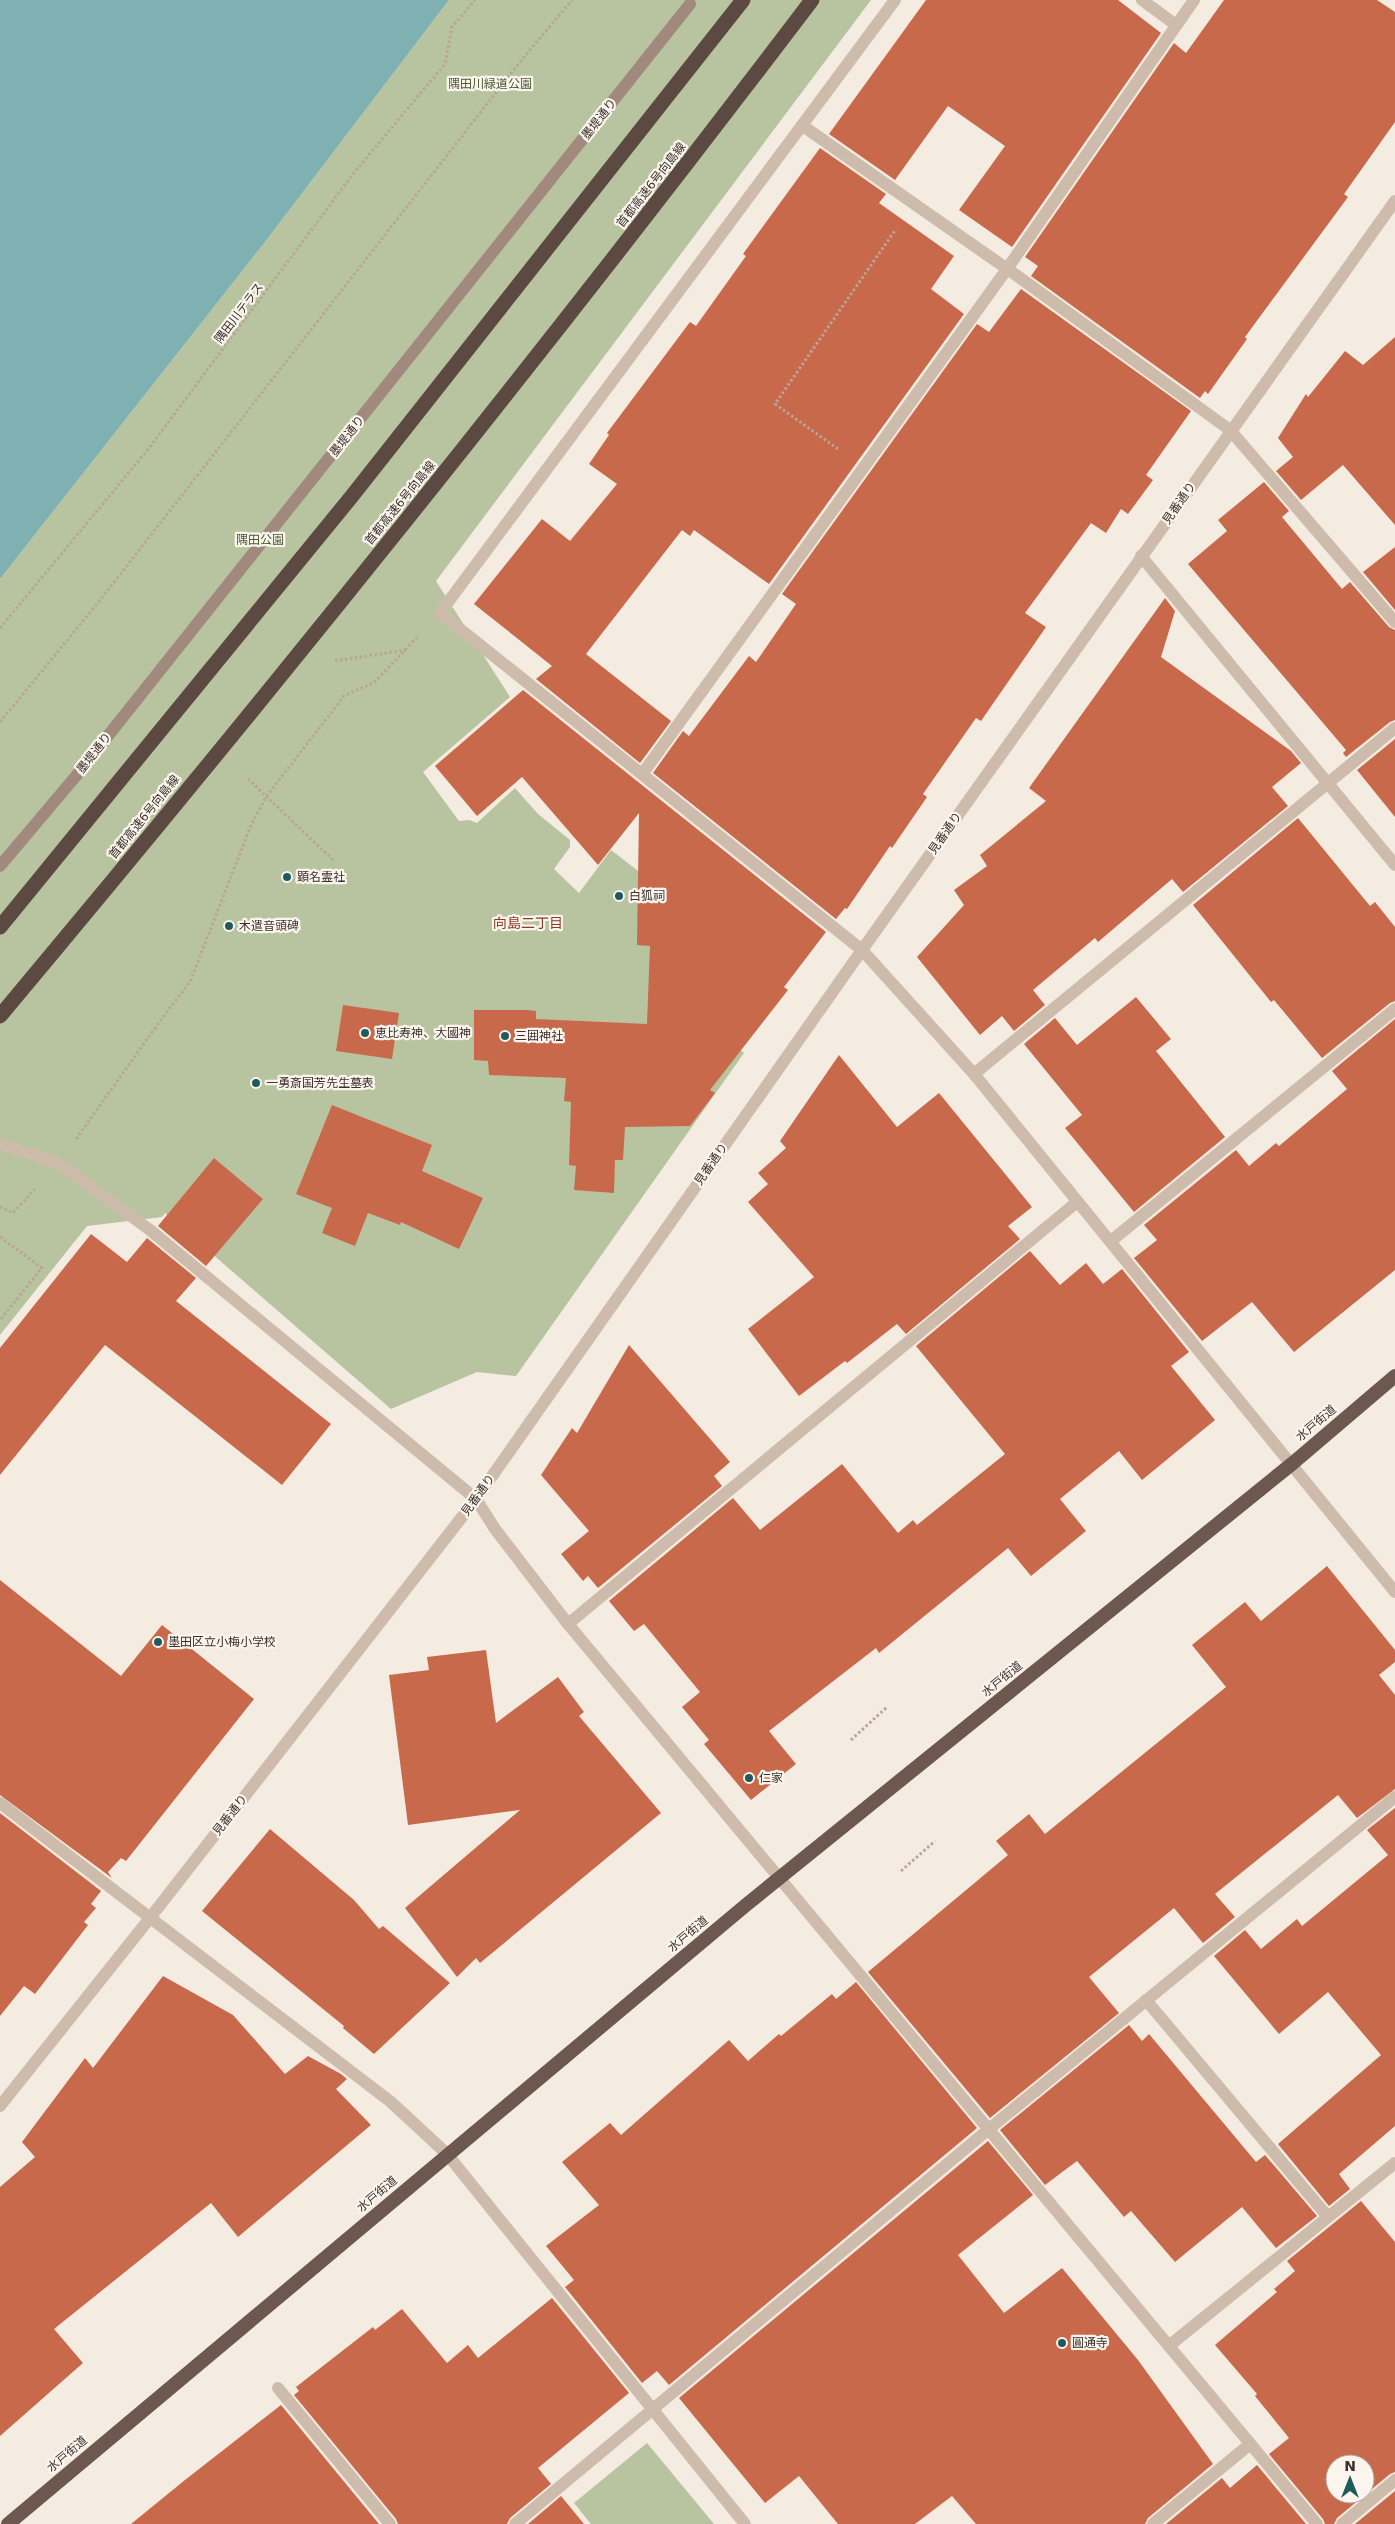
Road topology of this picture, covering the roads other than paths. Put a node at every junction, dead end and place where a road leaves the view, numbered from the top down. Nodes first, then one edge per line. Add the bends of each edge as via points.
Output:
1 (742, 0) edge
2 (812, 0) edge
3 (895, 0) edge
4 (1142, 0) edge
5 (1194, 0) edge
6 (690, 4) dead end
7 (1176, 25) junction
8 (803, 126) junction
9 (1395, 201) edge
10 (1007, 269) junction
11 (1230, 430) junction
12 (1141, 556) junction
13 (1395, 622) edge
14 (1395, 728) edge
15 (644, 773) junction
16 (1327, 782) junction
17 (1395, 865) edge
18 (0, 866) edge
19 (0, 928) edge
20 (862, 950) junction
21 (1395, 1009) edge
22 (0, 1016) edge
23 (974, 1074) junction
24 (0, 1144) edge
25 (1077, 1202) junction
26 (1111, 1241) junction
27 (1395, 1376) edge
28 (1293, 1463) junction
29 (476, 1499) junction
30 (1395, 1592) edge
31 (568, 1624) junction
32 (1395, 1797) edge
33 (0, 1803) edge
34 (780, 1877) junction
35 (150, 1918) junction
36 (1146, 2000) junction
37 (0, 2106) edge
38 (989, 2129) junction
39 (446, 2154) junction
40 (1395, 2163) edge
41 (1328, 2217) junction
42 (1170, 2345) junction
43 (278, 2388) dead end
44 (654, 2410) junction
45 (1249, 2445) junction
46 (1395, 2480) edge
47 (8, 2524) edge
48 (390, 2524) edge
49 (515, 2524) edge
50 (745, 2524) edge
51 (1153, 2524) edge
52 (1317, 2524) edge
53 (1342, 2524) edge

1 - 19 highway via 352,496
2 - 22 highway, 首都高速6号向島線 via 396,533
3 - 8 street
4 - 7 street
5 - 7 street
6 - 18 main road, 墨堤通り via 76,776
7 - 10 street
8 - 10 street
8 - 15 street via 440,612
9 - 11 street, 見番通り
10 - 11 street
10 - 15 street
11 - 12 street, 見番通り
11 - 13 street
12 - 16 street
12 - 20 street, 見番通り
14 - 16 street
15 - 20 street
16 - 17 street
16 - 23 street
20 - 23 street
20 - 29 street, 見番通り
21 - 26 street
23 - 25 street
24 - 29 street via 58,1164 150,1230
25 - 26 street
25 - 31 street
26 - 28 street
27 - 28 highway, 水戸街道
28 - 30 street
28 - 34 highway, 水戸街道
29 - 31 street via 494,1529
29 - 35 street, 見番通り
31 - 34 street
32 - 36 street
33 - 35 street
34 - 38 street
34 - 39 highway, 水戸街道
35 - 37 street, 見番通り
35 - 39 street via 390,2102
36 - 38 street
36 - 41 street
38 - 42 street
38 - 44 street
39 - 44 street
39 - 47 highway, 水戸街道
40 - 41 street
41 - 42 street
42 - 45 street
43 - 48 street
44 - 49 street
44 - 50 street
45 - 51 street
45 - 52 street
46 - 53 street

